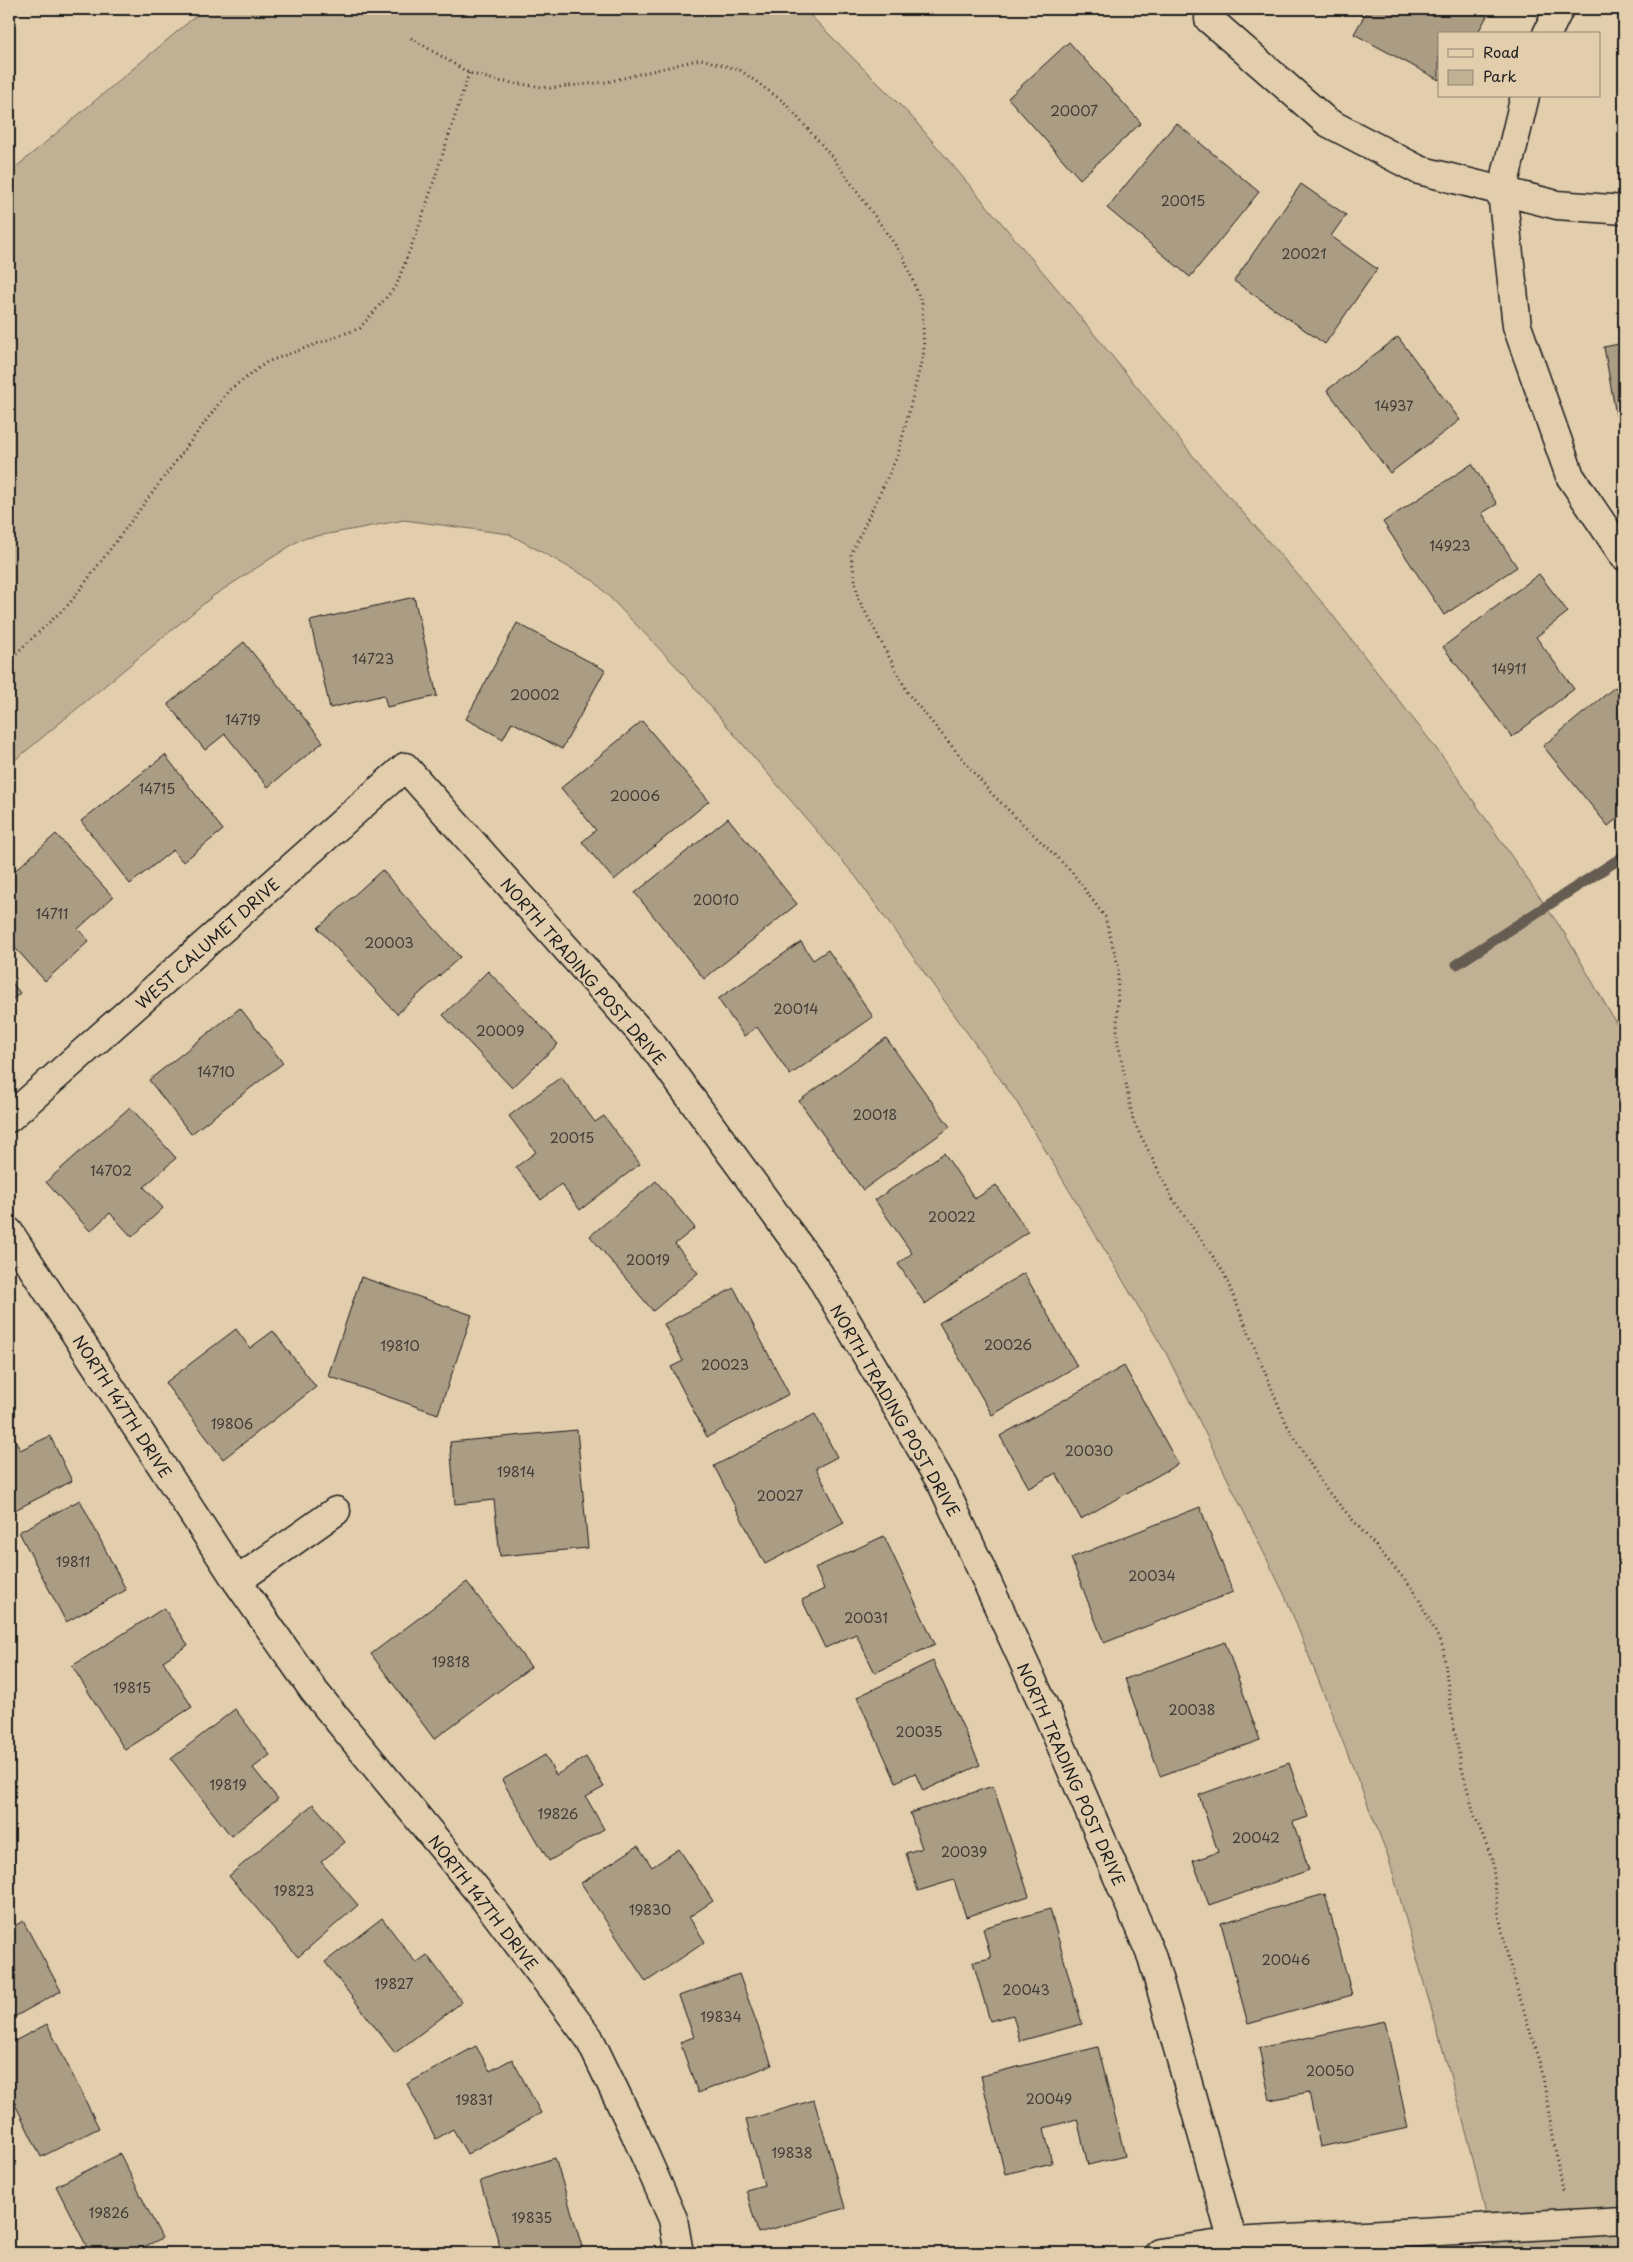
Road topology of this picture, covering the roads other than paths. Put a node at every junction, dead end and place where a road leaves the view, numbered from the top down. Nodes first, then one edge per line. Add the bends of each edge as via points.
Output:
1 (1559, 9) edge
2 (1209, 19) dead end
3 (1548, 32) edge
4 (1525, 98) edge
5 (1502, 192) junction
6 (1624, 210) edge
7 (1624, 556) edge
8 (405, 767) joint
9 (9, 1118) edge
10 (9, 1232) edge
11 (336, 1511) dead end
12 (237, 1580) junction
13 (1624, 2221) edge
14 (1235, 2248) edge
15 (678, 2253) edge
16 (1159, 2253) edge

1 - 3 street
2 - 5 street via 1326,122 1419,170
4 - 5 street
5 - 6 street via 1557,205
5 - 7 street via 1517,326 1570,476
8 - 9 street, WEST CALUMET DRIVE
8 - 14 street, NORTH TRADING POST DRIVE via 652,1045 819,1274 943,1486 1048,1715 1152,1957
10 - 12 street, NORTH 147TH DRIVE
11 - 12 street
12 - 15 street, NORTH 147TH DRIVE via 314,1690 486,1901 589,2038 636,2133 673,2219
13 - 14 street
14 - 16 street

